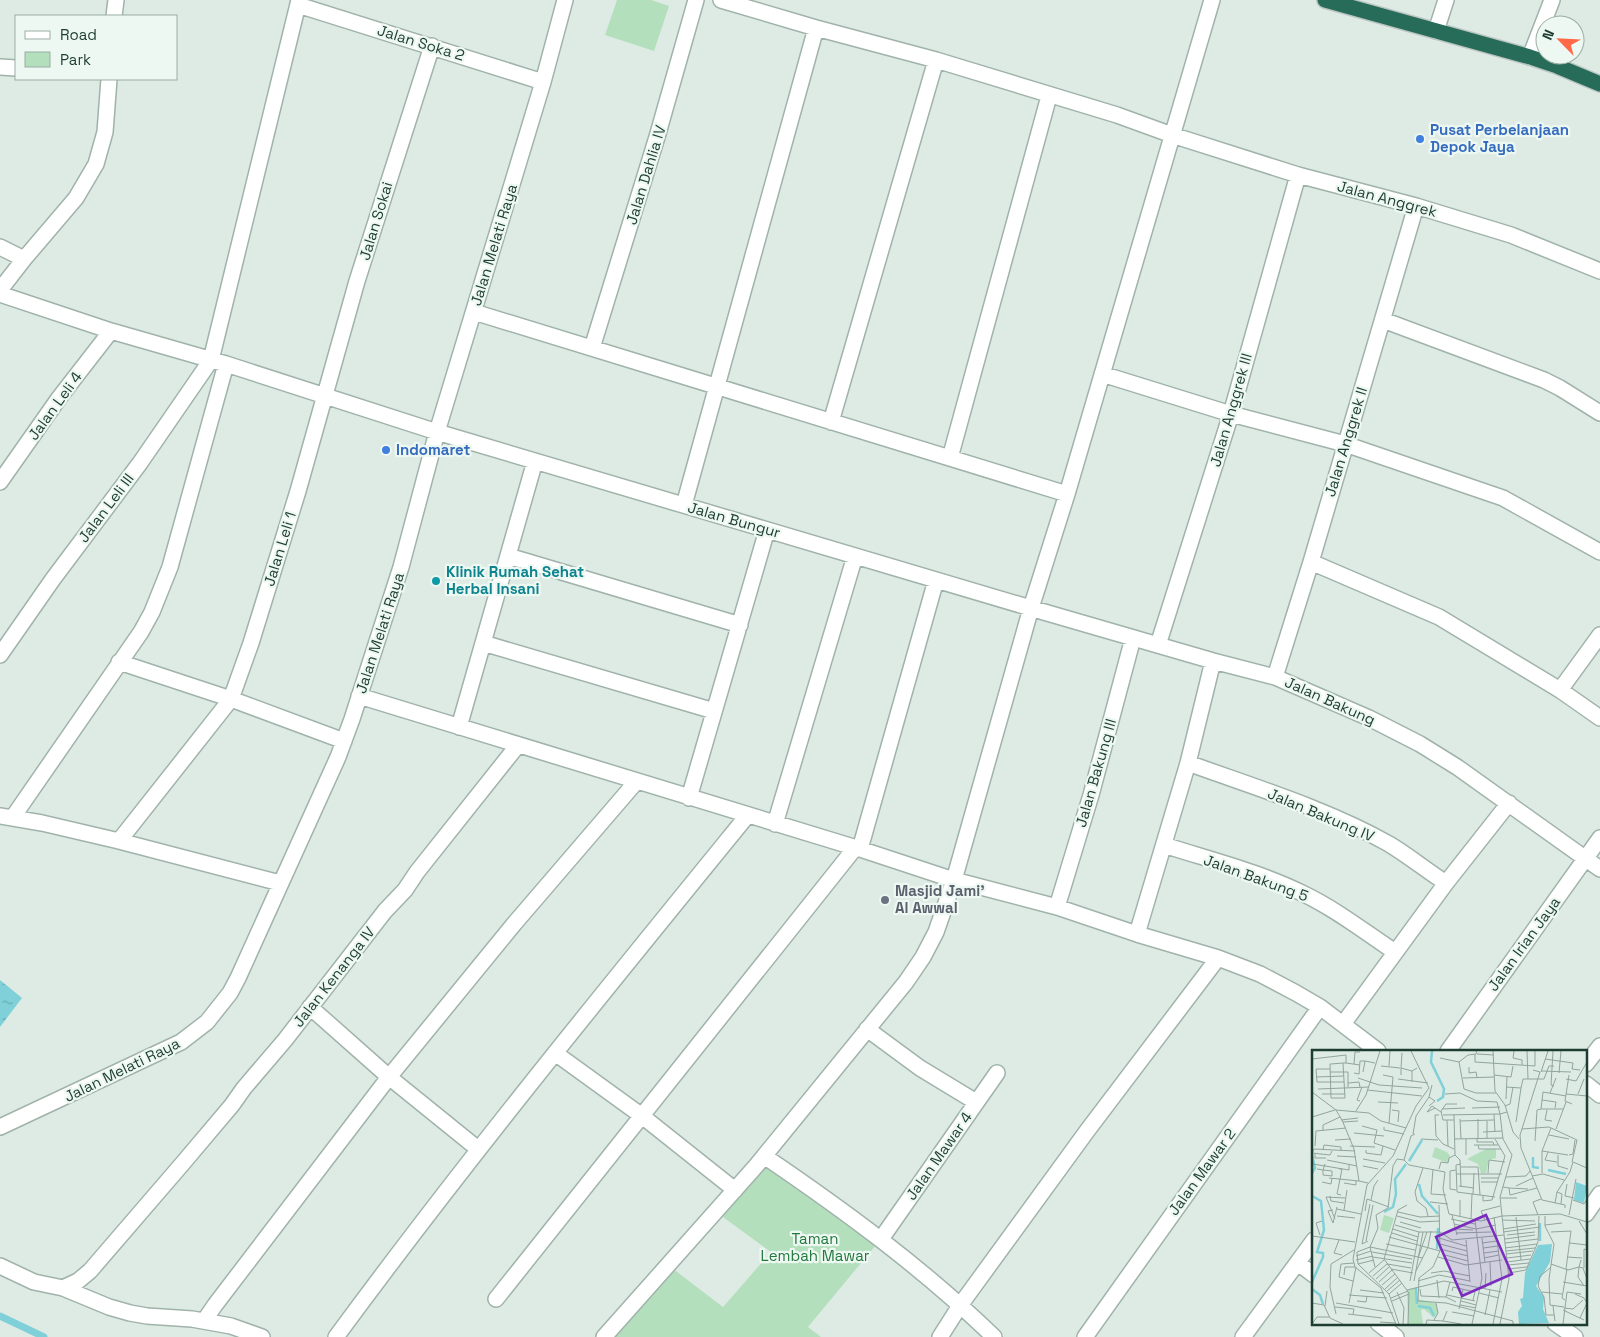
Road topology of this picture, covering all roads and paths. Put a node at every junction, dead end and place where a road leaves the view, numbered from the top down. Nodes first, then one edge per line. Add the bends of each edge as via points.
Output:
1 (116, 0) edge
2 (565, 0) edge
3 (696, 0) edge
4 (721, 0) edge
5 (1212, 0) edge
6 (1324, 0) edge
7 (1446, 0) edge
8 (1552, 0) edge
9 (299, 2) edge
10 (1350, 3) edge
11 (114, 15) edge
12 (816, 28) junction
13 (1436, 31) junction
14 (432, 46) junction
15 (1530, 57) junction
16 (936, 60) junction
17 (0, 67) edge
18 (15, 68) edge
19 (109, 80) edge
20 (543, 82) junction
21 (1600, 84) edge
22 (1049, 96) junction
23 (1172, 135) junction
24 (1298, 175) junction
25 (1416, 206) junction
26 (0, 247) edge
27 (24, 259) junction
28 (1600, 270) edge
29 (0, 290) edge
30 (0, 294) edge
31 (474, 312) junction
32 (1383, 320) junction
33 (111, 331) junction
34 (592, 348) junction
35 (210, 360) junction
36 (226, 364) junction
37 (1102, 374) junction
38 (717, 386) junction
39 (325, 397) junction
40 (1600, 413) edge
41 (1232, 414) junction
42 (831, 422) junction
43 (437, 432) junction
44 (1345, 444) junction
45 (950, 458) junction
46 (535, 461) junction
47 (0, 482) edge
48 (1067, 494) junction
49 (684, 505) junction
50 (767, 530) junction
51 (1600, 552) edge
52 (508, 556) junction
53 (855, 556) junction
54 (1311, 562) junction
55 (936, 580) junction
56 (1038, 610) junction
57 (740, 624) junction
58 (1600, 635) edge
59 (1133, 638) junction
60 (483, 643) junction
61 (1158, 645) junction
62 (0, 655) edge
63 (1213, 661) junction
64 (119, 662) junction
65 (1275, 677) junction
66 (1560, 690) junction
67 (359, 696) junction
68 (231, 699) junction
69 (714, 711) junction
70 (1600, 718) edge
71 (459, 727) junction
72 (344, 741) junction
73 (518, 746) junction
74 (1188, 763) junction
75 (636, 782) junction
76 (689, 798) junction
77 (1509, 803) junction
78 (747, 816) junction
79 (6, 817) edge
80 (775, 824) junction
81 (1600, 838) edge
82 (119, 841) junction
83 (1164, 845) junction
84 (857, 848) junction
85 (1585, 858) junction
86 (1600, 869) edge
87 (954, 880) junction
88 (280, 882) junction
89 (1446, 883) junction
90 (1057, 907) junction
91 (1137, 934) junction
92 (1394, 952) junction
93 (1218, 958) junction
94 (310, 1007) junction
95 (1320, 1007) junction
96 (1343, 1024) junction
97 (868, 1029) junction
98 (1600, 1046) edge
99 (1377, 1050) edge
100 (1449, 1050) edge
101 (555, 1053) junction
102 (1588, 1061) edge
103 (997, 1073) dead end
104 (389, 1076) junction
105 (1588, 1086) edge
106 (1600, 1095) edge
107 (976, 1102) junction
108 (642, 1116) junction
109 (0, 1127) edge
110 (478, 1149) junction
111 (764, 1156) junction
112 (735, 1190) junction
113 (1600, 1194) edge
114 (1588, 1211) edge
115 (881, 1239) junction
116 (1312, 1243) edge
117 (1298, 1263) junction
118 (0, 1266) edge
119 (1312, 1274) edge
120 (63, 1288) junction
121 (496, 1300) dead end
122 (961, 1304) junction
123 (204, 1321) junction
124 (1556, 1324) edge
125 (262, 1337) edge
126 (336, 1337) edge
127 (604, 1337) edge
128 (940, 1337) edge
129 (994, 1337) edge
130 (1085, 1337) edge
131 (1243, 1337) edge
132 (1575, 1337) edge

1 - 11 street
2 - 20 street, Jalan Melati Raya
3 - 34 street, Jalan Dahlia IV
4 - 12 street, Jalan Anggrek
5 - 23 street
6 - 10 highway
7 - 13 street
8 - 15 street
9 - 14 street, Jalan Soka 2
9 - 35 street
10 - 13 highway
12 - 16 street, Jalan Anggrek
12 - 38 street
13 - 15 highway
14 - 20 street, Jalan Soka 2
14 - 39 street, Jalan Sokai via 357,281
15 - 21 highway
16 - 22 street, Jalan Anggrek
16 - 42 street
17 - 18 street
19 - 27 street via 105,132 96,164 76,198
20 - 31 street, Jalan Melati Raya
22 - 23 street, Jalan Anggrek
22 - 45 street
23 - 24 street, Jalan Anggrek
23 - 37 street
24 - 25 street, Jalan Anggrek
24 - 41 street, Jalan Anggrek III
25 - 28 street, Jalan Anggrek via 1511,235
25 - 32 street, Jalan Anggrek II
26 - 27 street
27 - 29 street
30 - 33 street, Jalan Bungur
31 - 34 street
31 - 43 street, Jalan Melati Raya
32 - 40 street via 1544,380
32 - 44 street, Jalan Anggrek II
33 - 35 street, Jalan Bungur
33 - 47 street, Jalan Leli 4
34 - 38 street
35 - 36 street, Jalan Bungur
35 - 62 street, Jalan Leli III via 140,463
36 - 39 street, Jalan Bungur
36 - 64 street via 160,595 141,632
37 - 41 street
37 - 48 street
38 - 42 street
38 - 49 street
39 - 43 street, Jalan Bungur
39 - 68 street, Jalan Leli 1
41 - 44 street
41 - 61 street, Jalan Anggrek III
42 - 45 street
43 - 46 street, Jalan Bungur
43 - 67 street, Jalan Melati Raya via 401,567
44 - 51 street via 1503,498
44 - 54 street, Jalan Anggrek II
45 - 48 street
46 - 49 street, Jalan Bungur
46 - 52 street
48 - 56 street
49 - 50 street, Jalan Bungur
50 - 53 street, Jalan Bungur
50 - 57 street
52 - 57 street
52 - 60 street
53 - 55 street, Jalan Bungur
53 - 80 street
54 - 65 street, Jalan Anggrek II
54 - 66 street via 1439,617
55 - 56 street, Jalan Bungur
55 - 84 street
56 - 59 street, Jalan Bakung
56 - 87 street
57 - 69 street
58 - 66 street
59 - 61 street, Jalan Bakung
59 - 90 street, Jalan Bakung III
60 - 69 street
60 - 71 street
61 - 63 street, Jalan Bakung
63 - 65 street, Jalan Bakung
63 - 74 street
64 - 68 street
64 - 79 street
65 - 77 street, Jalan Bakung via 1420,744
66 - 70 street
67 - 71 street
67 - 72 street, Jalan Melati Raya
68 - 72 street
68 - 82 street, Jalan Leli 1
69 - 76 street
71 - 73 street
72 - 88 street, Jalan Melati Raya
73 - 75 street
73 - 94 street, Jalan Kenanga IV
74 - 83 street
74 - 89 street, Jalan Bakung IV via 1312,808 1354,827 1389,844
75 - 76 street
75 - 104 street
76 - 78 street
77 - 85 street, Jalan Bakung
77 - 89 street
78 - 80 street
78 - 101 street
79 - 82 street
80 - 84 street
81 - 85 street, Jalan Irian Jaya
82 - 88 street
83 - 91 street
83 - 92 street, Jalan Bakung 5 via 1303,894 1338,912
84 - 87 street
84 - 108 street
85 - 86 street, Jalan Bakung
85 - 100 street, Jalan Irian Jaya
87 - 90 street
87 - 97 street via 936,932 923,956
88 - 109 street, Jalan Melati Raya via 238,978 207,1022 176,1046
89 - 92 street
90 - 91 street
91 - 93 street
92 - 96 street
93 - 95 street via 1260,974
93 - 122 street
94 - 104 street
94 - 120 street, Jalan Kenanga IV via 232,1105 90,1271
95 - 96 street
95 - 130 street, Jalan Mawar 2
96 - 99 street
97 - 107 street via 920,1068
97 - 111 street
98 - 102 street
101 - 108 street
101 - 110 street
103 - 107 street, Jalan Mawar 4
104 - 110 street
104 - 123 street
105 - 106 street
107 - 115 street, Jalan Mawar 4
108 - 112 street
108 - 121 street
110 - 126 street
111 - 112 street
111 - 115 street
112 - 127 street
113 - 114 street
115 - 122 street
116 - 117 street
117 - 119 street
117 - 131 street
118 - 120 street via 34,1282
120 - 123 street via 130,1313
122 - 128 street
122 - 129 street
123 - 125 street via 232,1326
124 - 132 street

